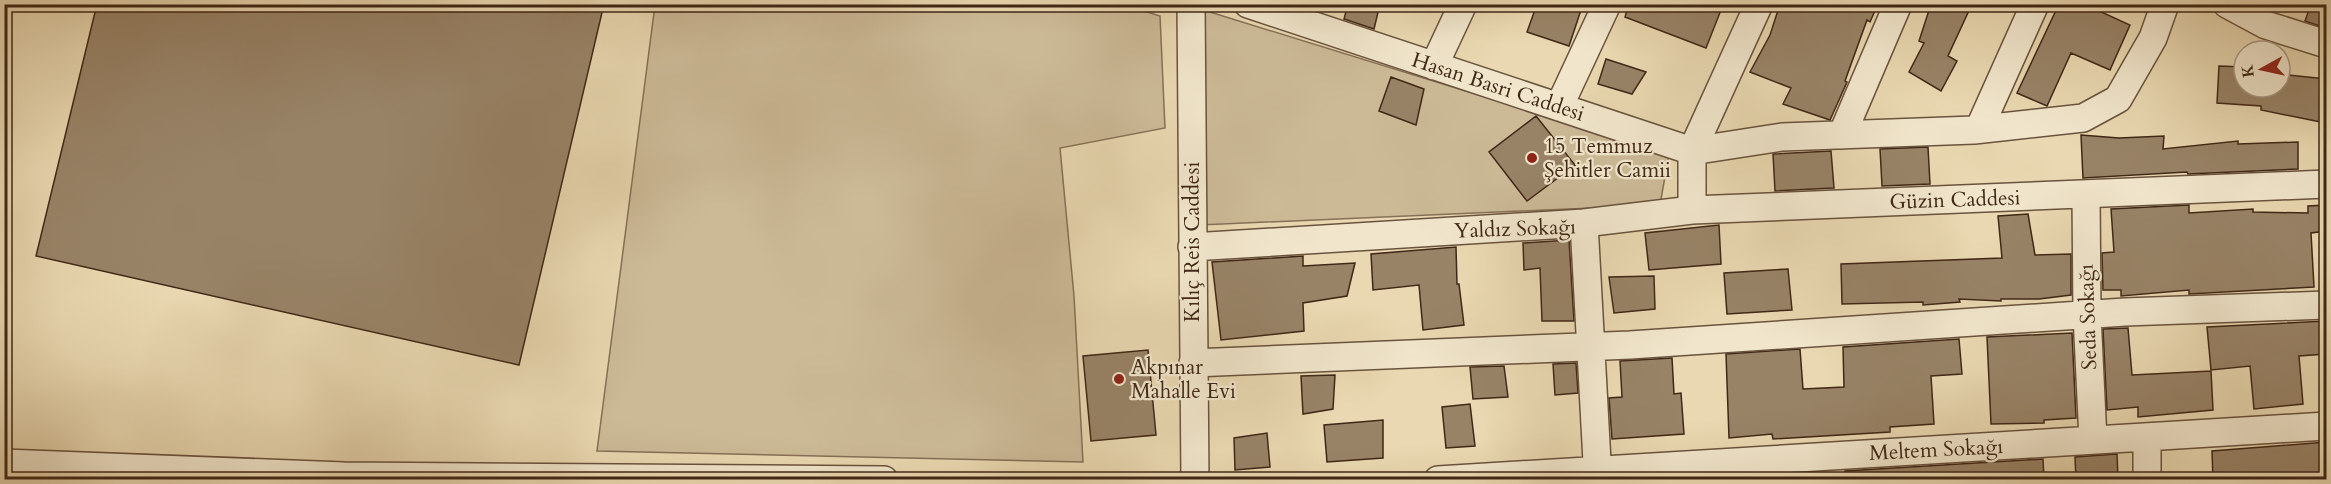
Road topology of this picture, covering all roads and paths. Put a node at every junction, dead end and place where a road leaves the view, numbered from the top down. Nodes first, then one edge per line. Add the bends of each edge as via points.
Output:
1 (1191, 4) edge
2 (1248, 4) edge
3 (1463, 4) edge
4 (1607, 4) edge
5 (1759, 4) edge
6 (1898, 4) edge
7 (2035, 4) edge
8 (2165, 4) edge
9 (2227, 4) edge
10 (1318, 15) edge
11 (2270, 15) edge
12 (2326, 44) edge
13 (1434, 66) junction
14 (1558, 107) junction
15 (1979, 129) junction
16 (1842, 135) junction
17 (1692, 151) junction
18 (2326, 184) edge
19 (2086, 194) junction
20 (1692, 210) junction
21 (1584, 223) junction
22 (1192, 247) junction
23 (2326, 305) edge
24 (2087, 315) junction
25 (1592, 347) junction
26 (1193, 363) junction
27 (2326, 426) edge
28 (2147, 437) junction
29 (2093, 440) junction
30 (4, 463) edge
31 (1598, 475) edge
32 (884, 480) edge
33 (1195, 480) edge
34 (1438, 480) edge
35 (2147, 480) edge

1 - 22 street, Kılıç Reis Caddesi
2 - 10 street, Hasan Basri Caddesi
3 - 13 street
4 - 14 street
5 - 17 street
6 - 16 street
7 - 15 street
8 - 15 street via 2153,38 2118,99 2083,118
9 - 11 street
10 - 13 street, Hasan Basri Caddesi
11 - 12 street
13 - 14 street, Hasan Basri Caddesi
14 - 17 street, Hasan Basri Caddesi
15 - 16 street
16 - 17 street via 1782,137
17 - 20 street
18 - 19 street, Güzin Caddesi
19 - 20 street, Güzin Caddesi
19 - 24 street, Seda Sokağı
20 - 21 street, Güzin Caddesi
21 - 22 street, Yaldız Sokağı
21 - 25 street, Yaldız Sokağı
22 - 26 street, Kılıç Reis Caddesi
23 - 24 street
24 - 25 street
24 - 29 street, Seda Sokağı
25 - 26 street
25 - 31 street, Yaldız Sokağı
26 - 33 street, Kılıç Reis Caddesi
27 - 28 street, Meltem Sokağı
28 - 29 street, Meltem Sokağı
28 - 35 street
29 - 31 street, Meltem Sokağı
30 - 32 street via 344,476
31 - 34 street, Meltem Sokağı

